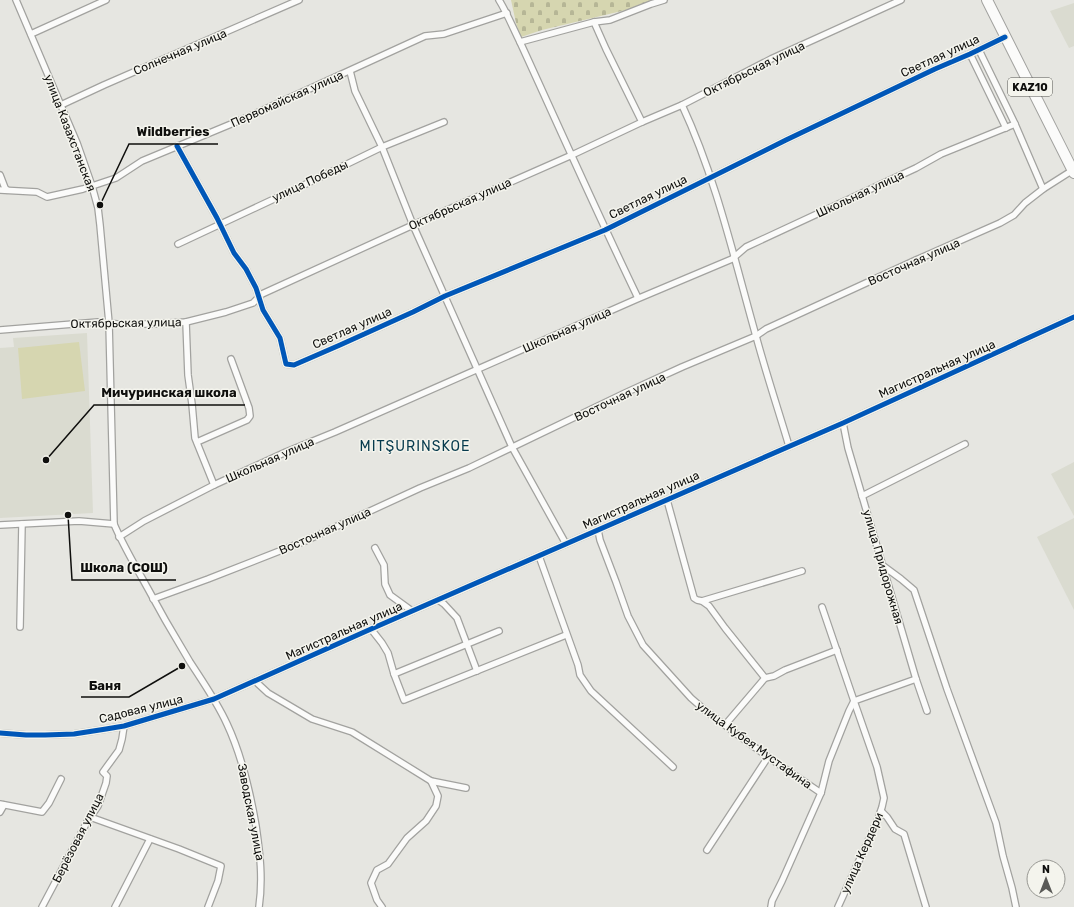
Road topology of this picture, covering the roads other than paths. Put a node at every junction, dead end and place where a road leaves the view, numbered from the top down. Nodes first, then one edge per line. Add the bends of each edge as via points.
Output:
1 (16, 0) edge
2 (106, 0) edge
3 (299, 0) edge
4 (499, 0) edge
5 (664, 0) edge
6 (901, 0) edge
7 (987, 0) edge
8 (507, 13) junction
9 (594, 22) junction
10 (31, 34) junction
11 (1006, 37) junction
12 (520, 42) junction
13 (979, 50) junction
14 (970, 54) junction
15 (350, 71) junction
16 (61, 105) junction
17 (682, 105) junction
18 (444, 122) dead end
19 (642, 122) junction
20 (1015, 124) junction
21 (1006, 128) junction
22 (177, 146) junction
23 (382, 147) junction
24 (572, 155) junction
25 (1073, 172) edge
26 (0, 176) edge
27 (710, 178) junction
28 (92, 186) junction
29 (1043, 189) junction
30 (0, 190) edge
31 (7, 190) junction
32 (220, 224) junction
33 (413, 225) junction
34 (605, 230) junction
35 (178, 244) dead end
36 (735, 256) junction
37 (445, 296) junction
38 (259, 297) junction
39 (638, 298) junction
40 (1074, 317) edge
41 (186, 322) junction
42 (109, 323) junction
43 (0, 330) edge
44 (756, 336) junction
45 (231, 359) dead end
46 (477, 370) junction
47 (843, 423) junction
48 (197, 442) junction
49 (965, 444) dead end
50 (789, 446) junction
51 (512, 447) junction
52 (214, 485) junction
53 (862, 496) junction
54 (667, 500) junction
55 (22, 524) junction
56 (114, 524) junction
57 (0, 525) edge
58 (598, 530) junction
59 (119, 537) junction
60 (566, 544) junction
61 (375, 548) dead end
62 (539, 556) junction
63 (882, 565) junction
64 (802, 571) dead end
65 (153, 599) junction
66 (438, 600) junction
67 (702, 601) junction
68 (822, 607) dead end
69 (412, 611) junction
70 (20, 627) dead end
71 (371, 629) junction
72 (499, 631) dead end
73 (566, 635) junction
74 (467, 644) junction
75 (837, 650) junction
76 (477, 671) junction
77 (394, 674) junction
78 (765, 678) junction
79 (916, 679) junction
80 (255, 681) junction
81 (214, 700) junction
82 (854, 701) junction
83 (928, 711) dead end
84 (725, 725) junction
85 (124, 726) junction
86 (0, 733) edge
87 (768, 757) junction
88 (673, 768) dead end
89 (61, 779) dead end
90 (431, 781) junction
91 (466, 788) dead end
92 (821, 793) junction
93 (2, 804) edge
94 (881, 810) junction
95 (0, 812) edge
96 (90, 817) junction
97 (150, 839) junction
98 (707, 850) dead end
99 (42, 907) edge
100 (115, 907) edge
101 (208, 907) edge
102 (259, 907) edge
103 (382, 907) edge
104 (771, 907) edge
105 (838, 907) edge
106 (926, 907) edge
107 (1016, 907) edge

1 - 10 street, улица Казахстанская
2 - 10 street
3 - 16 street, Солнечная улица
4 - 8 street
5 - 9 street via 610,20
6 - 17 street, Октябрьская улица via 771,60
7 - 11 highway, KAZ10
8 - 12 street
8 - 15 street, Первомайская улица via 444,34 425,36
9 - 12 street
9 - 19 street
10 - 16 street, улица Казахстанская
11 - 13 street, Светлая улица
11 - 25 highway, KAZ10
12 - 24 street
13 - 14 street, Светлая улица
13 - 20 street
14 - 21 street
14 - 27 street, Светлая улица
15 - 22 street, Первомайская улица
15 - 23 street via 355,91
16 - 28 street, улица Казахстанская
17 - 19 street, Октябрьская улица
17 - 27 street
18 - 23 street, улица Победы
19 - 24 street, Октябрьская улица
20 - 21 street, Школьная улица
20 - 29 street
21 - 36 street, Школьная улица via 941,154 746,247
22 - 28 street, Первомайская улица via 142,161 116,178
22 - 32 street
23 - 32 street, улица Победы
23 - 33 street
24 - 33 street, Октябрьская улица
24 - 34 street
25 - 29 street, Восточная улица
26 - 31 street
27 - 34 street, Светлая улица
27 - 36 street
28 - 31 street, Первомайская улица via 47,197 37,192
28 - 42 street, улица Казахстанская via 98,208
29 - 44 street, Восточная улица via 1014,215 1000,223 766,329
30 - 31 street, Первомайская улица
32 - 35 street, улица Победы
32 - 38 street
33 - 37 street
33 - 38 street, Октябрьская улица
34 - 37 street, Светлая улица
34 - 39 street
36 - 39 street, Школьная улица
36 - 44 street
37 - 38 street, Светлая улица via 294,365 286,364 280,338 263,310
37 - 46 street
38 - 41 street, Октябрьская улица via 253,303
39 - 46 street, Школьная улица
40 - 47 street, Магистральная улица
41 - 42 street, Октябрьская улица
41 - 48 street via 188,375
42 - 43 street, Октябрьская улица
42 - 56 street, улица Казахстанская
44 - 50 street
44 - 51 street, Восточная улица
45 - 48 street via 250,416 247,420
46 - 51 street
46 - 52 street, Школьная улица
47 - 50 street, Магистральная улица
47 - 53 street, улица Придорожная
48 - 52 street
49 - 53 street
50 - 54 street, Магистральная улица
51 - 60 street
51 - 65 street, Восточная улица via 305,541
52 - 59 street, Школьная улица via 144,521
53 - 63 street, улица Придорожная
54 - 58 street, Магистральная улица
54 - 67 street via 694,598
55 - 56 street via 79,521
55 - 57 street
55 - 70 street
56 - 59 street, улица Казахстанская
58 - 60 street, Магистральная улица
58 - 84 street, улица Кубея Мустафина via 628,616 642,645 691,698
59 - 65 street, улица Казахстанская
60 - 62 street, Магистральная улица
61 - 69 street via 384,565 385,584 390,595
62 - 66 street, Магистральная улица
62 - 73 street
63 - 79 street, улица Придорожная
63 - 107 street via 914,590 996,823
64 - 67 street
65 - 81 street, улица Казахстанская
66 - 69 street, Магистральная улица
66 - 74 street via 456,618
67 - 78 street via 709,606
68 - 75 street
69 - 71 street, Магистральная улица
71 - 77 street via 388,653
71 - 80 street, Магистральная улица
72 - 74 street
73 - 76 street
73 - 88 street via 580,675 591,691
74 - 76 street
74 - 77 street
75 - 78 street
75 - 82 street
76 - 77 street via 404,700
78 - 84 street
79 - 82 street
79 - 83 street, улица Придорожная
80 - 81 street, Магистральная улица
80 - 90 street via 268,693 312,719 352,732
81 - 85 street, Садовая улица
81 - 102 street, Заводская улица via 236,744 249,790 261,863
82 - 92 street via 829,761
82 - 94 street, улица Кердери via 877,767 884,798
84 - 87 street, улица Кубея Мустафина
85 - 86 street, Садовая улица via 74,734
85 - 96 street, Берёзовая улица via 119,750 103,772 107,776 106,783 98,806
87 - 92 street, улица Кубея Мустафина
87 - 98 street
89 - 93 street via 42,812
90 - 91 street
90 - 103 street via 438,796 436,806 388,864 377,870 371,883
92 - 104 street
93 - 95 street
94 - 105 street, улица Кердери
94 - 106 street via 895,829 904,834
96 - 97 street
96 - 99 street, Берёзовая улица
97 - 100 street
97 - 101 street via 221,866

